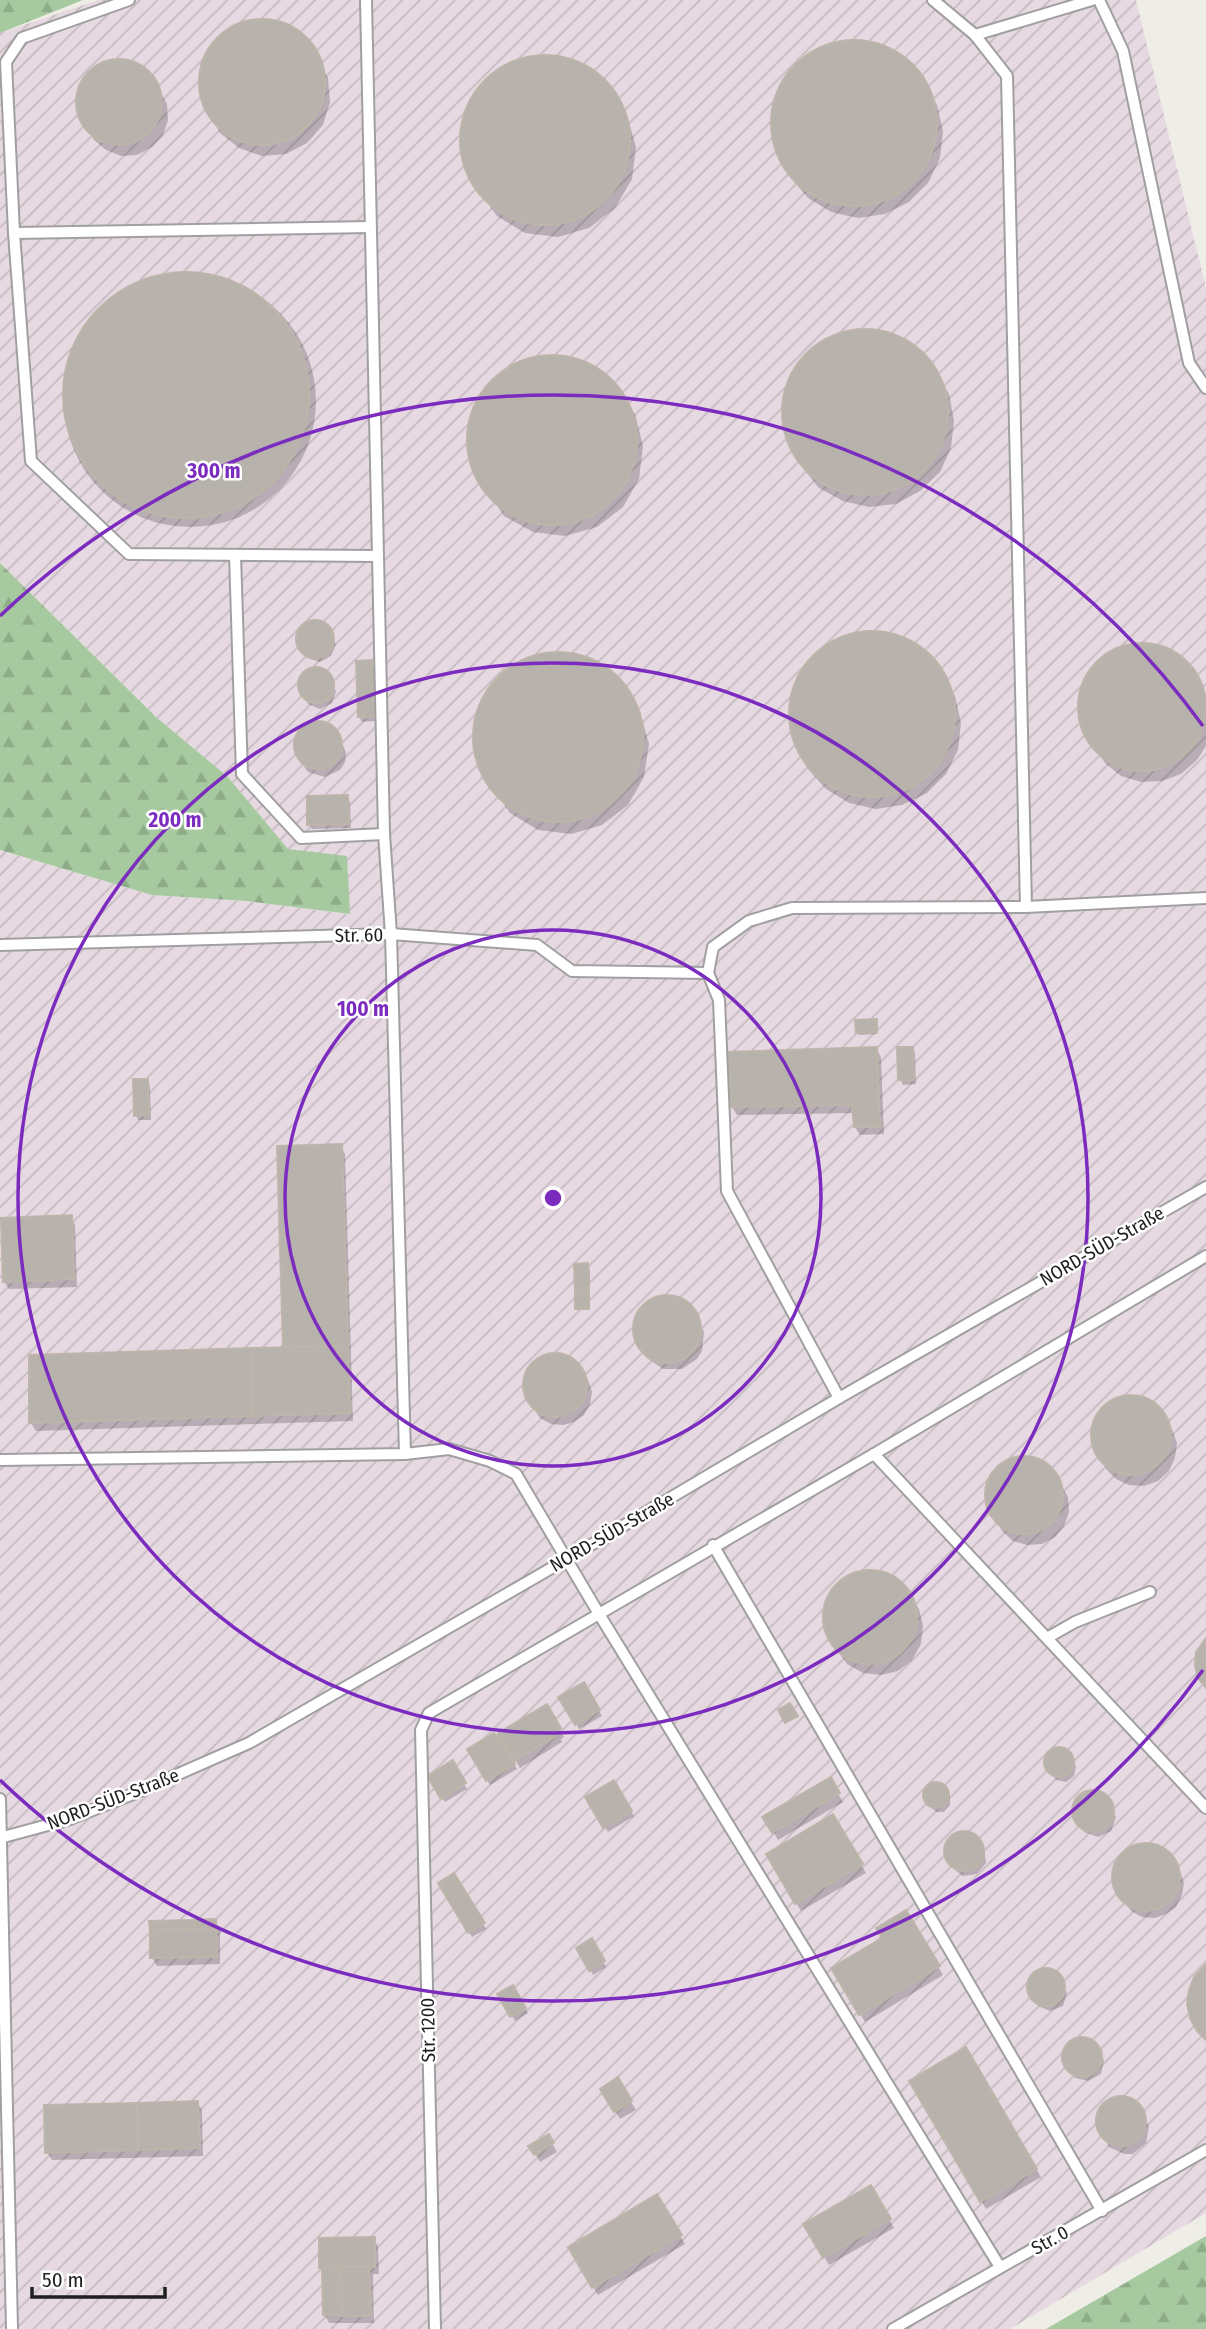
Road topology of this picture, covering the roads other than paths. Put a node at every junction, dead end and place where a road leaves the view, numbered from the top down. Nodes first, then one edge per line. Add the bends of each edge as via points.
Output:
1 (129, 0) edge
2 (366, 0) edge
3 (933, 0) edge
4 (1092, 0) edge
5 (1099, 0) edge
6 (975, 35) junction
7 (370, 227) junction
8 (14, 233) junction
9 (1206, 388) edge
10 (235, 555) junction
11 (378, 556) junction
12 (384, 834) junction
13 (1206, 898) edge
14 (1026, 907) junction
15 (391, 934) junction
16 (0, 945) edge
17 (708, 973) junction
18 (1206, 1187) edge
19 (1206, 1256) edge
20 (839, 1398) junction
21 (405, 1454) junction
22 (874, 1454) junction
23 (0, 1460) edge
24 (713, 1545) junction
25 (566, 1558) junction
26 (1150, 1592) dead end
27 (599, 1614) junction
28 (1047, 1638) junction
29 (0, 1799) edge
30 (1206, 1808) edge
31 (1, 1838) edge
32 (1206, 2150) edge
33 (1102, 2211) junction
34 (1000, 2267) junction
35 (12, 2329) edge
36 (435, 2329) edge
37 (893, 2329) edge

1 - 8 lane via 22,38 6,62
2 - 7 lane
3 - 6 lane
4 - 6 lane
5 - 9 lane via 1123,51 1189,363
6 - 14 lane via 1007,76
7 - 8 lane
7 - 11 lane
8 - 10 lane via 31,461 129,554
10 - 11 lane
10 - 12 lane via 242,774 301,838
11 - 12 lane
12 - 15 lane
13 - 14 lane
14 - 17 lane via 792,908 749,921 713,947
15 - 16 lane, Str. 60
15 - 17 lane, Str. 60 via 537,945 572,971
15 - 21 lane
17 - 20 lane via 719,1000 727,1191
18 - 20 lane, NORD-SÜD-Straße
19 - 22 lane
20 - 25 lane, NORD-SÜD-Straße
21 - 23 lane
21 - 25 lane via 449,1449 516,1474
22 - 24 lane
22 - 28 lane
24 - 27 lane
24 - 33 lane
25 - 27 lane
25 - 31 lane, NORD-SÜD-Straße via 249,1743 70,1819
26 - 28 lane
27 - 34 lane
27 - 36 lane, Str. 1200 via 429,1713 421,1730
28 - 30 lane
29 - 31 lane
31 - 35 lane
32 - 33 lane, Str. 0
33 - 34 lane, Str. 0
34 - 37 lane, Str. 0

